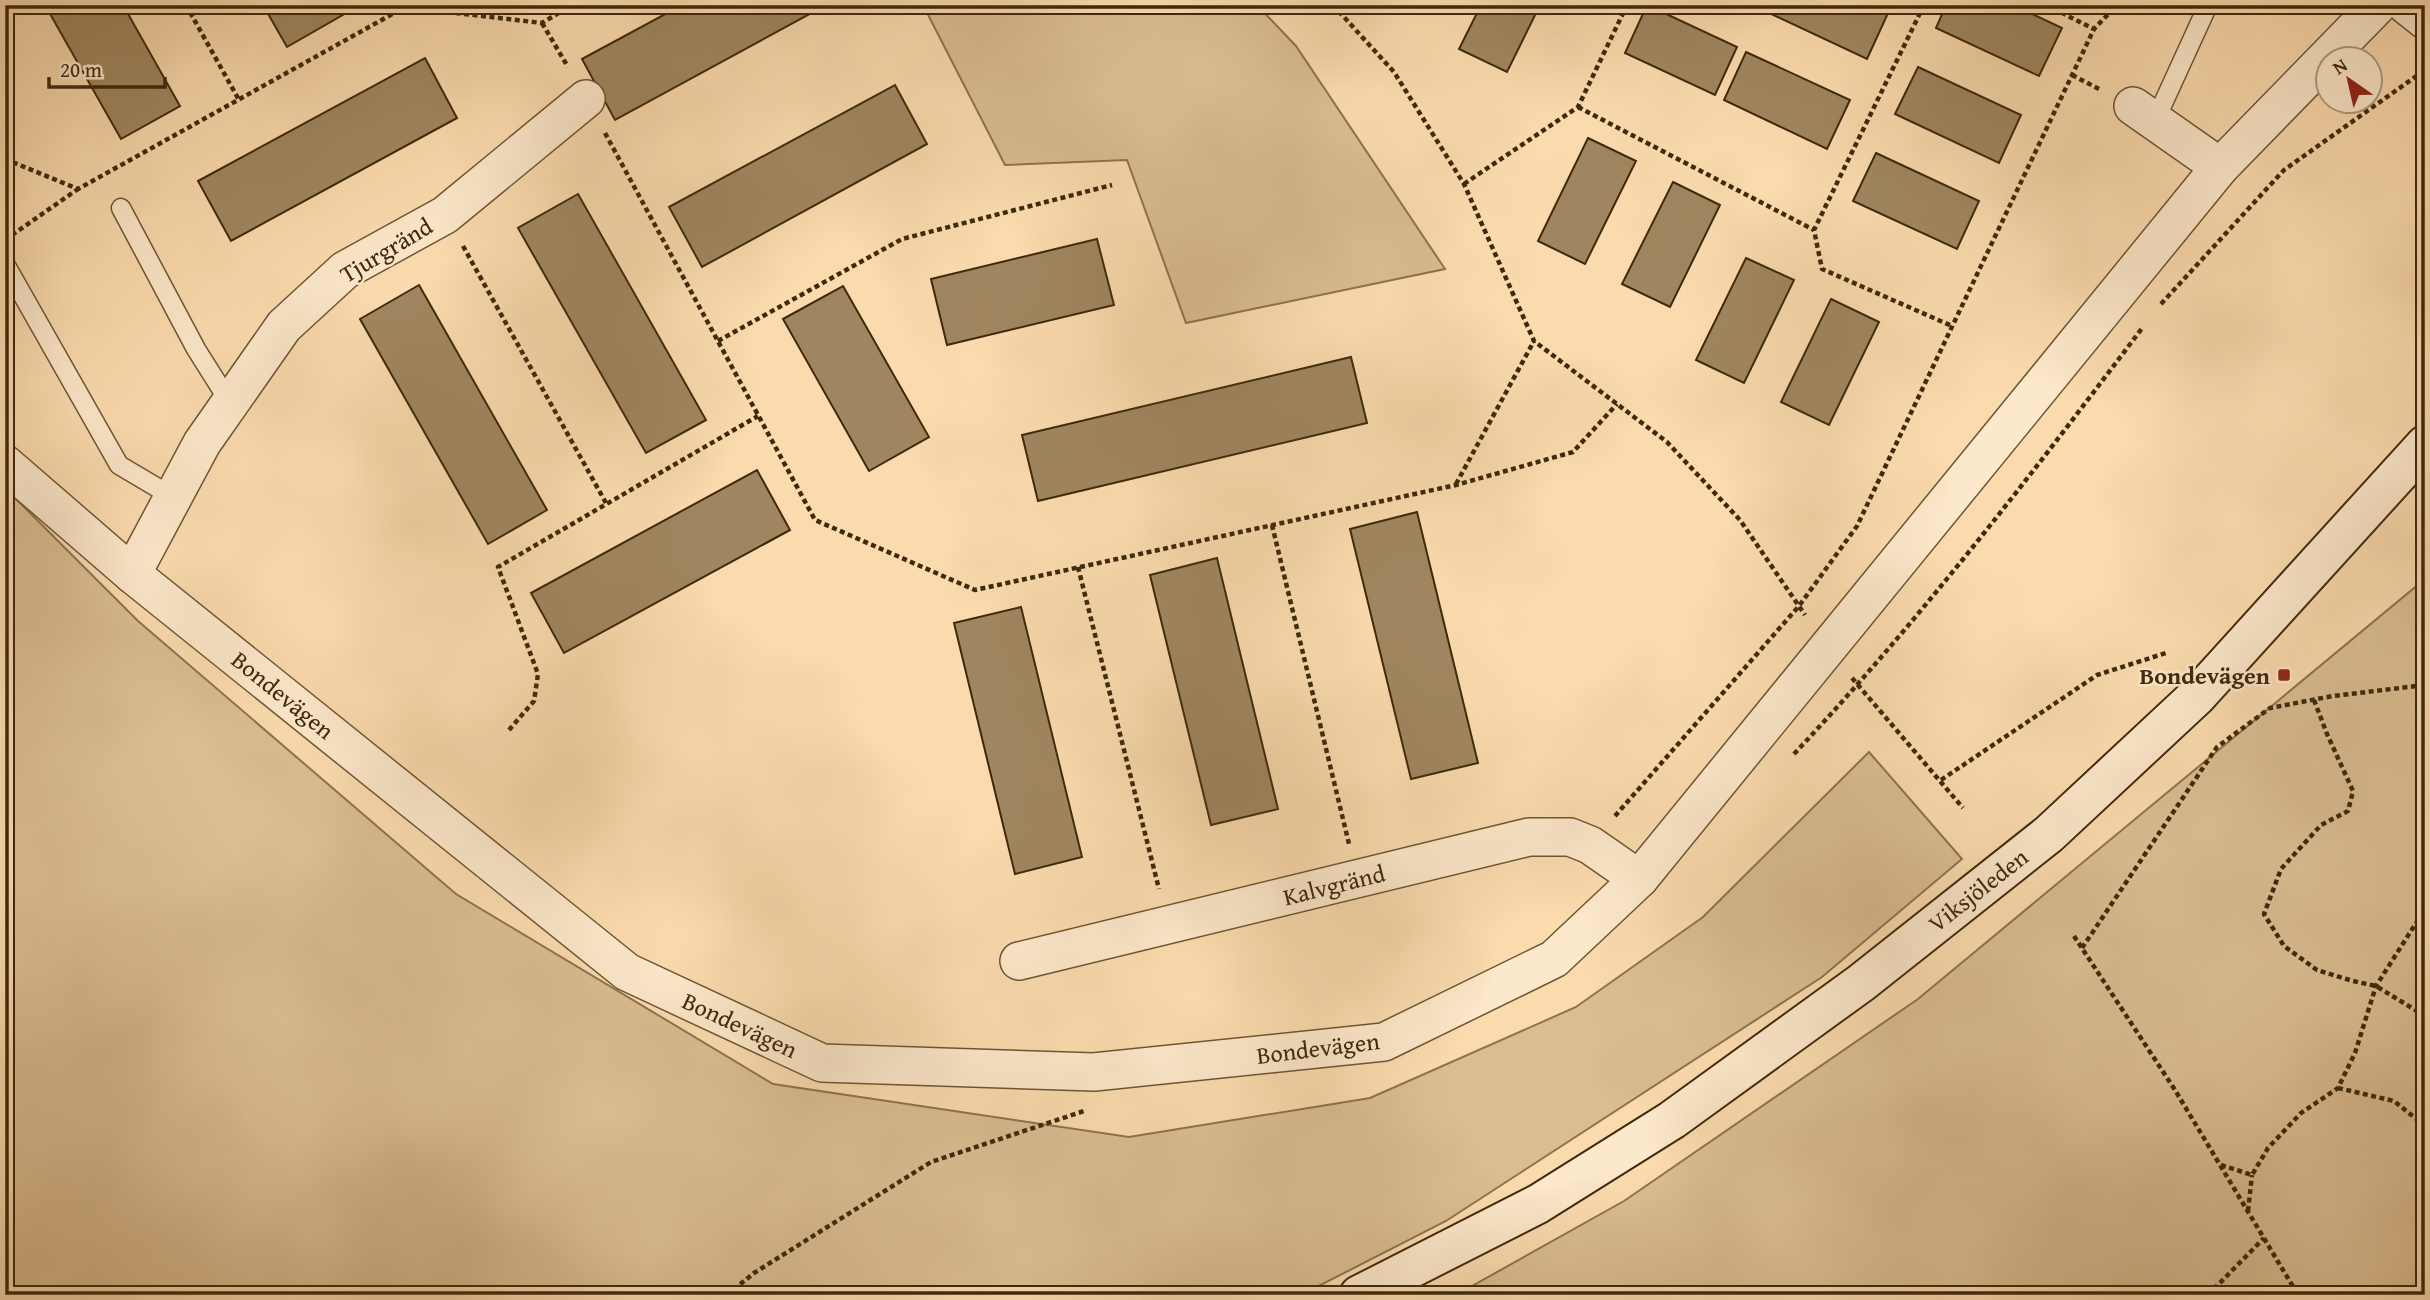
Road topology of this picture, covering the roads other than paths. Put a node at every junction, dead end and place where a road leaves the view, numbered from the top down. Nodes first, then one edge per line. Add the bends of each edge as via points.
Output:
1 (2208, 5) edge
2 (2378, 5) edge
3 (2406, 5) edge
4 (2425, 20) edge
5 (586, 99) road end
6 (2144, 113) joint
7 (2220, 167) junction
8 (121, 208) dead end
9 (5, 264) edge
10 (230, 403) junction
11 (2425, 445) edge
12 (5, 464) edge
13 (173, 497) junction
14 (132, 574) junction
15 (1639, 879) junction
16 (1019, 961) dead end
17 (1458, 1246) junction
18 (1359, 1295) edge
19 (1379, 1295) edge

1 - 6 lane
2 - 7 street, Bondevägen
3 - 4 street
5 - 10 street, Tjurgränd via 445,215 345,270 284,326
6 - 7 street
7 - 15 street, Bondevägen
8 - 10 lane
9 - 13 lane via 119,465
10 - 13 street, Tjurgränd
11 - 17 main road, Viksjöleden via 2197,696 2049,834 1861,983 1672,1120 1538,1204
12 - 14 street, Bondevägen
13 - 14 street, Tjurgränd
14 - 15 street, Bondevägen via 627,972 822,1063 1094,1072 1384,1042 1554,958
15 - 16 street, Kalvgränd via 1590,845 1570,837 1529,837
17 - 18 main road, Viksjöleden
17 - 19 main road, Viksjöleden

